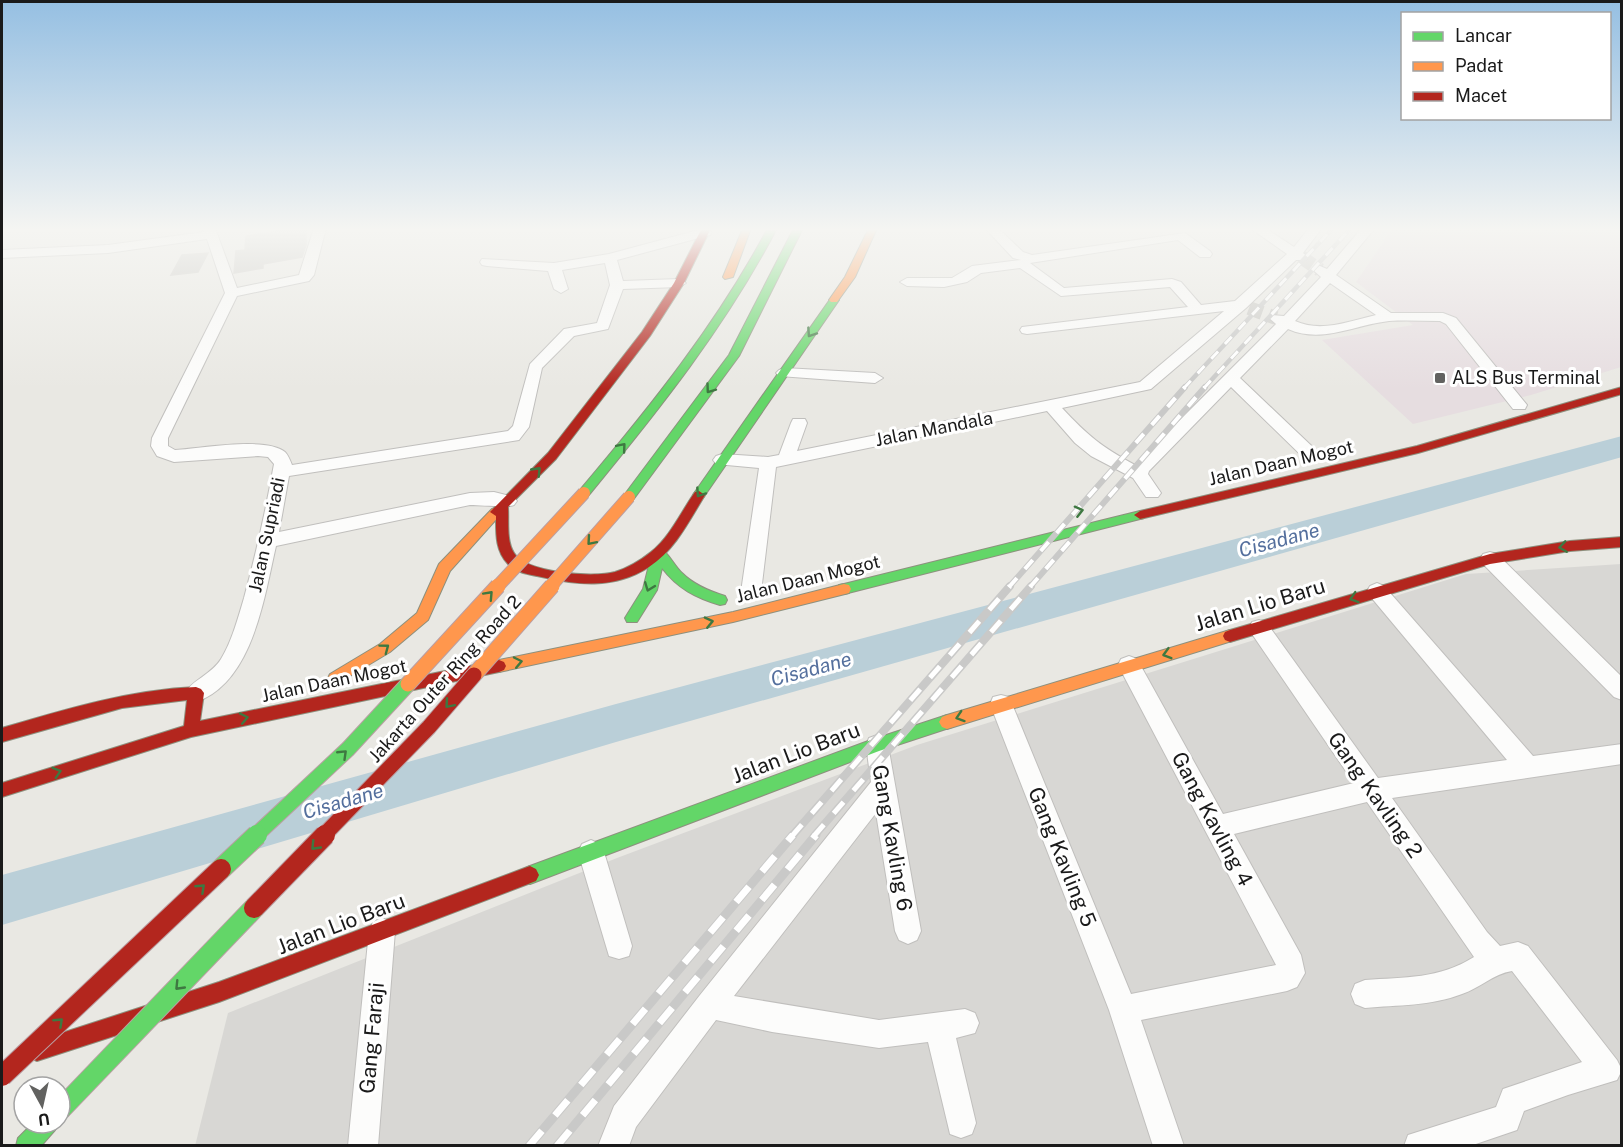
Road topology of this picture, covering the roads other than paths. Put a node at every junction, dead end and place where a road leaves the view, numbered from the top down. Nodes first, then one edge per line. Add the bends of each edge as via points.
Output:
1 (227, 282) edge
2 (288, 282) edge
3 (560, 282) edge
4 (616, 282) edge
5 (726, 282) edge
6 (745, 282) edge
7 (772, 282) edge
8 (847, 282) edge
9 (907, 282) dead end
10 (957, 282) edge
11 (1047, 282) edge
12 (1270, 282) edge
13 (1316, 282) edge
14 (1336, 282) tunnel mouth
15 (679, 283) joint
16 (617, 285) junction
17 (561, 289) dead end
18 (232, 294) junction
19 (779, 298) dead end
20 (1244, 306) junction
21 (1197, 309) junction
22 (1388, 317) junction
23 (1281, 320) junction
24 (1027, 330) dead end
25 (700, 348) junction
26 (734, 356) junction
27 (784, 373) junction
28 (875, 378) dead end
29 (1231, 378) junction
30 (1622, 390) edge
31 (1537, 400) dead end
32 (1052, 405) junction
33 (1513, 406) joint
34 (799, 423) dead end
35 (1312, 457) dead end
36 (723, 460) junction
37 (777, 461) junction
38 (281, 472) junction
39 (1139, 474) junction
40 (1152, 493) dead end
41 (502, 502) junction
42 (267, 541) junction
43 (1622, 542) edge
44 (659, 553) junction
45 (1490, 559) junction
46 (1377, 591) junction
47 (741, 595) junction
48 (698, 605) dead end
49 (654, 614) dead end
50 (1259, 628) junction
51 (518, 641) dead end
52 (483, 648) dead end
53 (449, 655) dead end
54 (403, 665) dead end
55 (1129, 665) junction
56 (380, 669) dead end
57 (1622, 692) edge
58 (1001, 704) junction
59 (193, 706) junction
60 (191, 730) junction
61 (2, 735) edge
62 (877, 745) junction
63 (1622, 754) edge
64 (1528, 768) junction
65 (884, 784) junction
66 (2, 790) edge
67 (1371, 790) junction
68 (1216, 827) junction
69 (591, 852) junction
70 (382, 931) junction
71 (908, 931) dead end
72 (619, 946) dead end
73 (1495, 960) junction
74 (1365, 994) dead end
75 (710, 1005) junction
76 (1123, 1010) junction
77 (2, 1063) edge
78 (2, 1076) edge
79 (72, 1098) edge
80 (961, 1123) dead end
81 (627, 1131) edge
82 (37, 1135) edge
83 (26, 1146) edge
84 (363, 1146) edge
85 (613, 1146) edge
86 (1169, 1146) edge
87 (1419, 1146) edge

1 - 18 street
2 - 18 street
3 - 17 street
4 - 16 street
5 - 25 main road
6 - 25 main road, Jakarta Outer Ring Road 2
7 - 26 main road, Jakarta Outer Ring Road 2
8 -> 27 main road
9 - 10 street
11 - 21 street via 1061,292 1172,283
12 - 20 street
13 - 23 street
14 - 22 street
15 - 16 street
41 -> 15 main road via 552,456
16 - 38 street via 603,326 569,332 535,367 520,427 513,436
18 - 38 street, Jalan Supriadi via 159,446 162,452 174,456 272,452 280,457
19 - 26 main road
20 - 21 street
20 - 32 street, Jalan Mandala via 1145,386
21 - 24 street
22 - 23 street via 1325,331 1303,330
22 - 33 street via 1434,316 1451,321
23 - 29 street
78 -> 25 main road, Jakarta Outer Ring Road 2, bridge via 348,749 584,492
26 -> 79 main road, Jakarta Outer Ring Road 2, bridge via 629,497 429,727
27 - 28 street
27 - 36 main road
29 - 35 street
29 - 39 street
60 -> 30 main road, Jalan Daan Mogot via 742,614 1418,449
31 - 33 main road
32 - 37 street, Jalan Mandala
32 - 39 street via 1097,452
34 - 37 street
36 - 37 street, Jalan Mandala
36 -> 44 main road
37 - 47 street
38 - 42 street, Jalan Supriadi
39 - 40 street
41 - 42 street via 470,499
41 - 44 main road via 504,546 513,562 522,567 579,582 598,582 620,577
56 -> 41 main road, Jalan Daan Mogot via 329,680 385,648 423,616 444,568
42 - 59 street, Jalan Supriadi via 249,614 229,665
43 -> 45 main road, Jalan Lio Baru
44 - 47 main road via 670,573 699,594
44 -> 49 main road via 650,590 626,619
45 - 46 main road, Jalan Lio Baru
45 - 57 street
46 -> 50 main road, Jalan Lio Baru
46 - 64 street
47 - 48 main road, Jalan Daan Mogot
50 -> 55 main road, Jalan Lio Baru
50 - 67 street, Gang Kavling 2
51 - 52 main road
53 - 54 main road, Jalan Daan Mogot
55 - 58 main road, Jalan Lio Baru
55 - 68 street, Gang Kavling 4
58 -> 62 main road, Jalan Lio Baru
58 - 76 street, Gang Kavling 5
59 - 60 main road
59 - 61 main road via 169,692 115,702
66 -> 60 main road, Jalan Daan Mogot
62 - 65 street, Gang Kavling 6
62 - 69 main road, Jalan Lio Baru
63 - 64 street
64 - 67 street
65 - 71 street, Gang Kavling 6
65 - 75 street
67 - 68 street
67 - 73 street, Gang Kavling 2
68 - 76 street, Gang Kavling 4 via 1291,964 1291,973
69 - 70 main road, Jalan Lio Baru
69 - 72 street
70 - 77 main road, Jalan Lio Baru via 219,992
70 - 84 street, Gang Faraji
73 - 74 street via 1448,985
73 - 87 street via 1518,956 1607,1070 1514,1100 1506,1119
75 - 80 street via 879,1034 952,1025
75 - 81 street
76 - 86 street, Gang Kavling 5
81 - 85 street
82 - 83 main road

